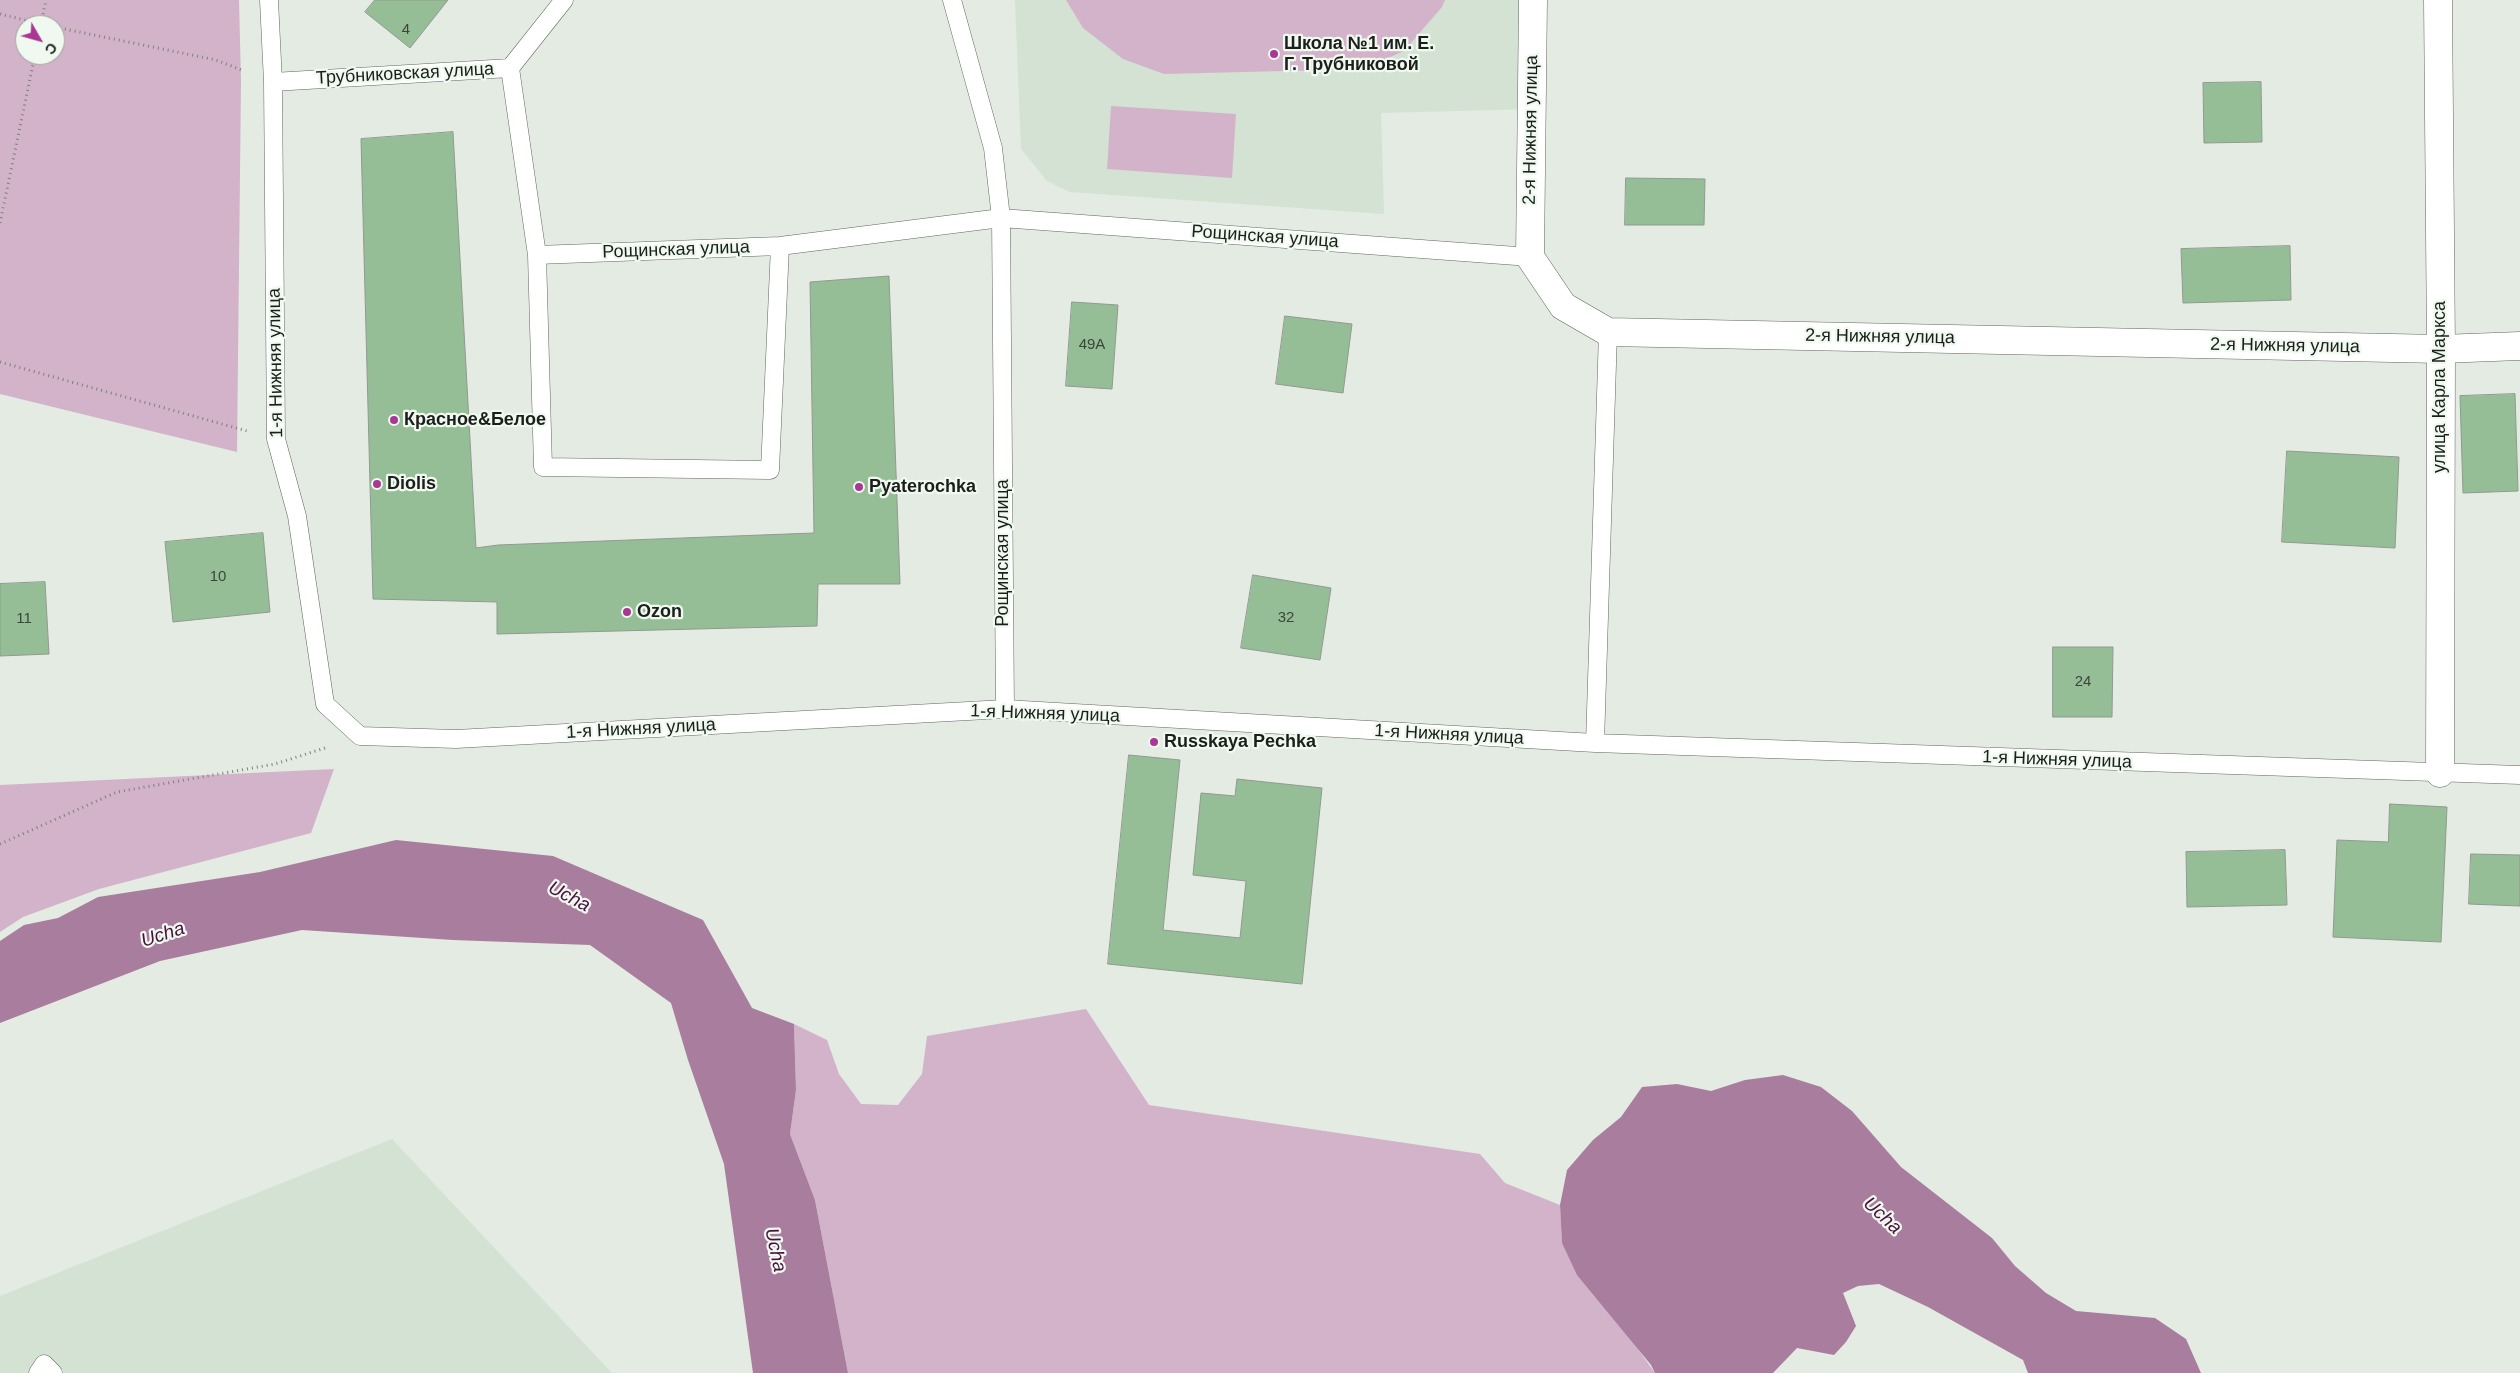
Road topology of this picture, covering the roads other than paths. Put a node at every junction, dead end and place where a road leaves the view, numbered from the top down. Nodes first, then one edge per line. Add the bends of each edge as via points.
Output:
1 (269, 0) edge
2 (564, 0) edge
3 (952, 0) edge
4 (1532, 0) edge
5 (2438, 0) edge
6 (510, 68) junction
7 (273, 82) junction
8 (1001, 218) junction
9 (780, 246) junction
10 (538, 254) junction
11 (1530, 257) junction
12 (1608, 332) junction
13 (2520, 346) edge
14 (2441, 349) junction
15 (1005, 709) junction
16 (1595, 743) junction
17 (2440, 773) junction
18 (2520, 775) edge
19 (38, 1373) edge
20 (54, 1373) edge

1 - 7 lane
2 - 6 lane, Трубниковская улица
3 - 8 lane via 993,148
4 - 11 street, 2-я Нижняя улица
5 - 14 street, улица Карла Маркса
6 - 7 lane, Трубниковская улица
6 - 10 lane
7 - 15 lane, 1-я Нижняя улица via 276,439 297,516 325,704 360,736 456,739
8 - 9 lane, Рощинская улица
8 - 11 lane, Рощинская улица
8 - 15 lane, Рощинская улица
9 - 10 lane, Рощинская улица
9 - 10 lane via 770,470 543,467
11 - 12 street, 2-я Нижняя улица via 1563,306
12 - 14 street, 2-я Нижняя улица
12 - 16 lane
13 - 14 street, 2-я Нижняя улица
14 - 17 street, улица Карла Маркса
15 - 16 lane, 1-я Нижняя улица
16 - 17 lane, 1-я Нижняя улица
17 - 18 lane, 1-я Нижняя улица
19 - 20 lane via 44,1364

